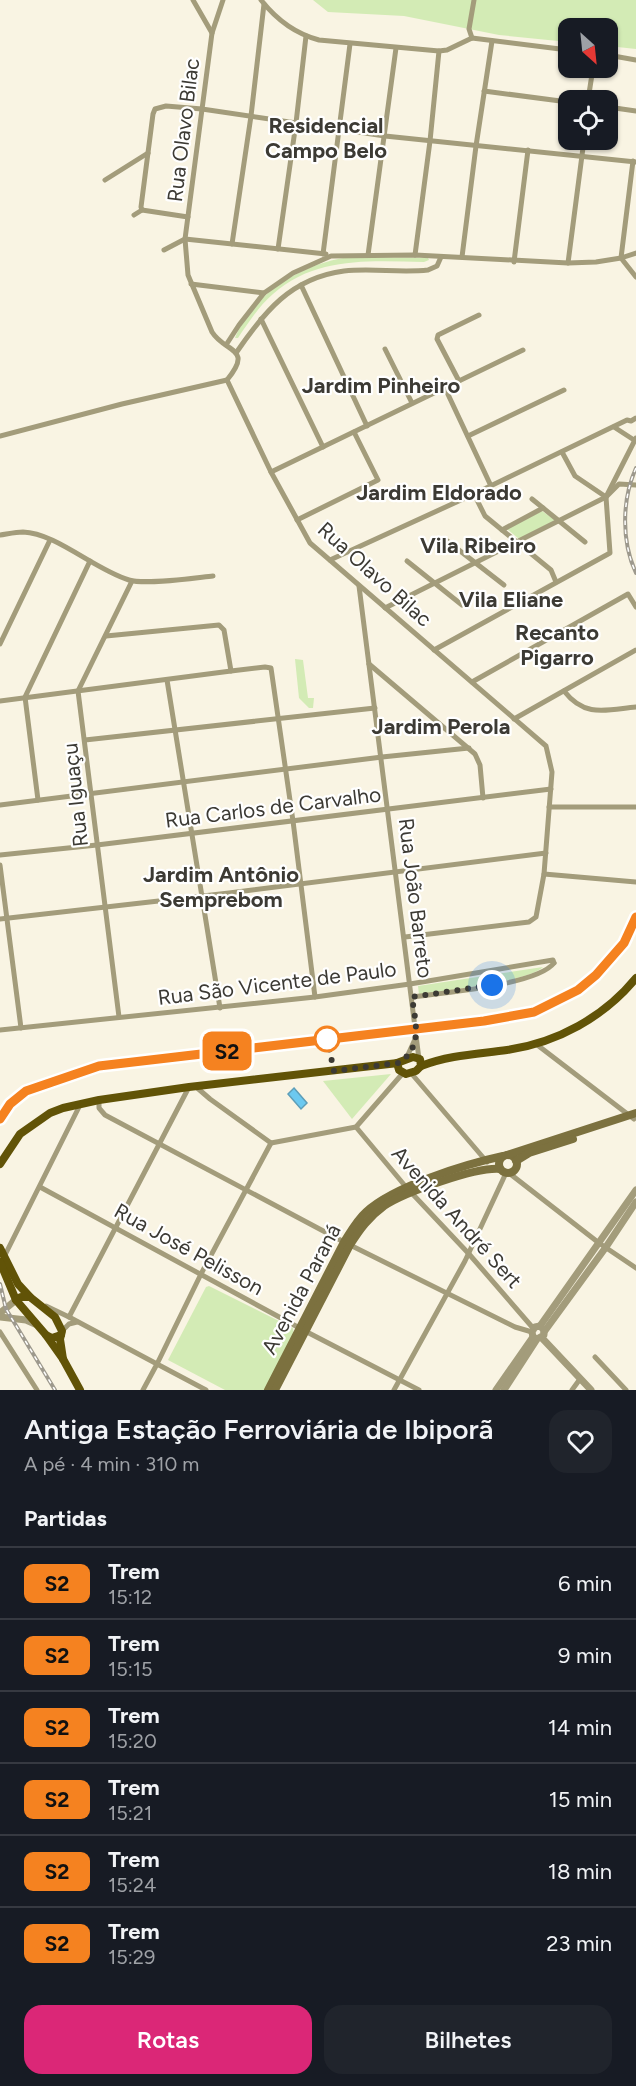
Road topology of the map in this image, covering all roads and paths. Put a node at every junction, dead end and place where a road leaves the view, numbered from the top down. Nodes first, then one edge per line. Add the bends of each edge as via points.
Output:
1 (193, 0) edge
2 (223, 0) edge
3 (474, 0) edge
4 (262, 2) edge
5 (212, 33) junction
6 (306, 36) junction
7 (472, 38) junction
8 (492, 41) junction
9 (350, 44) junction
10 (396, 48) junction
11 (558, 49) edge
12 (439, 51) junction
13 (618, 57) edge
14 (636, 60) edge
15 (484, 91) junction
16 (558, 101) edge
17 (618, 108) edge
18 (202, 109) junction
19 (636, 111) edge
20 (251, 116) junction
21 (296, 123) junction
22 (339, 130) junction
23 (385, 136) junction
24 (430, 141) junction
25 (476, 146) junction
26 (528, 150) junction
27 (583, 150) edge
28 (148, 153) junction
29 (582, 155) junction
30 (635, 162) edge
31 (105, 180) dead end
32 (142, 210) junction
33 (134, 215) dead end
34 (188, 217) junction
35 (185, 239) junction
36 (232, 244) junction
37 (278, 249) junction
38 (164, 250) dead end
39 (636, 253) edge
40 (323, 254) junction
41 (339, 255) junction
42 (368, 255) junction
43 (415, 255) junction
44 (441, 257) junction
45 (462, 257) junction
46 (621, 258) junction
47 (514, 262) junction
48 (568, 263) junction
49 (636, 277) edge
50 (191, 284) junction
51 (301, 285) junction
52 (264, 293) junction
53 (479, 315) dead end
54 (261, 319) junction
55 (226, 345) junction
56 (385, 349) dead end
57 (524, 350) dead end
58 (236, 353) junction
59 (227, 380) junction
60 (459, 381) junction
61 (445, 388) junction
62 (564, 390) dead end
63 (412, 404) junction
64 (636, 418) edge
65 (627, 420) junction
66 (367, 426) junction
67 (614, 427) junction
68 (354, 432) junction
69 (626, 433) junction
70 (0, 436) edge
71 (468, 436) junction
72 (635, 439) edge
73 (323, 447) junction
74 (562, 452) junction
75 (271, 472) junction
76 (617, 472) junction
77 (619, 484) junction
78 (636, 485) edge
79 (491, 486) junction
80 (474, 494) junction
81 (606, 497) junction
82 (532, 499) dead end
83 (543, 508) junction
84 (297, 520) junction
85 (559, 520) junction
86 (502, 530) junction
87 (0, 535) edge
88 (50, 540) junction
89 (446, 540) dead end
90 (516, 541) junction
91 (585, 542) dead end
92 (330, 560) junction
93 (90, 561) junction
94 (407, 561) dead end
95 (476, 562) junction
96 (213, 576) dead end
97 (132, 581) junction
98 (556, 582) junction
99 (435, 584) junction
100 (504, 585) dead end
101 (360, 586) junction
102 (462, 605) dead end
103 (636, 607) edge
104 (385, 608) junction
105 (106, 636) junction
106 (0, 644) edge
107 (434, 650) junction
108 (636, 650) edge
109 (369, 664) junction
110 (231, 671) junction
111 (167, 680) junction
112 (472, 682) junction
113 (78, 691) junction
114 (564, 691) junction
115 (25, 697) junction
116 (0, 700) edge
117 (636, 707) edge
118 (375, 708) junction
119 (278, 718) junction
120 (514, 719) junction
121 (175, 731) junction
122 (85, 740) junction
123 (469, 748) junction
124 (382, 757) junction
125 (286, 769) junction
126 (182, 783) junction
127 (551, 789) junction
128 (91, 793) junction
129 (483, 798) junction
130 (38, 800) junction
131 (0, 805) edge
132 (549, 807) junction
133 (636, 807) edge
134 (389, 809) junction
135 (293, 821) junction
136 (191, 834) junction
137 (97, 845) junction
138 (546, 853) junction
139 (0, 855) edge
140 (0, 865) edge
141 (396, 871) junction
142 (544, 874) junction
143 (636, 882) edge
144 (301, 884) junction
145 (202, 896) junction
146 (105, 907) junction
147 (3, 918) edge
148 (405, 937) junction
149 (636, 978) edge
150 (410, 984) junction
151 (632, 990) edge
152 (315, 997) junction
153 (412, 997) junction
154 (220, 1008) junction
155 (119, 1017) junction
156 (21, 1028) junction
157 (0, 1030) edge
158 (417, 1036) junction
159 (536, 1044) junction
160 (410, 1066) junction
161 (192, 1086) junction
162 (99, 1100) junction
163 (81, 1104) junction
164 (634, 1116) edge
165 (356, 1127) junction
166 (585, 1132) junction
167 (159, 1143) junction
168 (271, 1143) junction
169 (505, 1155) junction
170 (485, 1160) junction
171 (516, 1161) junction
172 (0, 1164) edge
173 (491, 1169) junction
174 (505, 1172) junction
175 (446, 1177) junction
176 (40, 1187) junction
177 (245, 1190) junction
178 (409, 1190) junction
179 (636, 1190) edge
180 (631, 1204) edge
181 (115, 1228) junction
182 (347, 1243) junction
183 (603, 1245) junction
184 (0, 1248) edge
185 (469, 1254) junction
186 (2, 1262) edge
187 (636, 1268) edge
188 (201, 1274) junction
189 (448, 1293) junction
190 (30, 1297) junction
191 (16, 1300) junction
192 (40, 1304) junction
193 (0, 1313) edge
194 (521, 1314) junction
195 (0, 1317) edge
196 (69, 1317) junction
197 (77, 1322) junction
198 (39, 1326) junction
199 (515, 1327) junction
200 (303, 1330) junction
201 (0, 1332) edge
202 (61, 1333) junction
203 (537, 1333) junction
204 (46, 1335) junction
205 (595, 1357) dead end
206 (63, 1359) junction
207 (157, 1364) junction
208 (580, 1378) junction
209 (400, 1380) junction
210 (507, 1380) junction
211 (37, 1390) edge
212 (80, 1390) edge
213 (143, 1390) edge
214 (206, 1390) edge
215 (268, 1390) edge
216 (275, 1390) edge
217 (394, 1390) edge
218 (419, 1390) edge
219 (496, 1390) edge
220 (504, 1390) edge
221 (572, 1390) edge
222 (591, 1390) edge
223 (626, 1390) edge

1 - 5 street
2 - 5 street, Rua Olavo Bilac
3 - 7 street via 469,29
4 - 6 street via 280,20
4 - 20 street
5 - 18 street, Rua Olavo Bilac
6 - 9 street
6 - 21 street
7 - 8 street
7 - 12 street
8 - 11 street
8 - 15 street
9 - 10 street
9 - 22 street
10 - 12 street
10 - 23 street
12 - 24 street
13 - 14 street
15 - 16 street
15 - 25 street
17 - 19 street
18 - 20 street
18 - 28 street via 157,108
18 - 34 street, Rua Olavo Bilac
20 - 21 street
20 - 36 street
21 - 22 street
21 - 37 street
22 - 23 street
22 - 40 street
23 - 24 street
23 - 42 street
24 - 25 street
24 - 43 street
25 - 26 street
25 - 45 street
26 - 29 street
26 - 47 street
27 - 29 street
28 - 31 street
28 - 32 street
29 - 30 street
29 - 48 street
30 - 46 street
32 - 33 street
32 - 34 street
34 - 35 street, Rua Olavo Bilac
35 - 36 street
35 - 38 street
35 - 50 street, Rua Olavo Bilac via 185,262
36 - 37 street
37 - 40 street
39 - 46 street
40 - 41 street
41 - 42 street
41 - 52 street via 309,265
42 - 43 street
43 - 44 street
44 - 45 street
44 - 51 street via 437,266 428,270 343,271
45 - 47 street
46 - 48 street
46 - 49 street
47 - 48 street
50 - 52 street
50 - 55 street, Rua Olavo Bilac via 214,336
51 - 54 street
51 - 66 street
52 - 55 street
53 - 60 street via 438,335
54 - 58 street
54 - 73 street
55 - 58 street, Rua Olavo Bilac
56 - 63 street
57 - 60 street
58 - 59 street via 237,366
59 - 70 street
59 - 75 street, Rua Olavo Bilac
60 - 61 street
61 - 63 street
61 - 71 street
62 - 71 street
63 - 66 street
64 - 65 street
65 - 67 street
65 - 69 street
66 - 68 street
67 - 69 street
67 - 74 street
68 - 73 street
68 - 84 street via 378,480
69 - 72 street
71 - 79 street
72 - 76 street
73 - 75 street
74 - 79 street
74 - 81 street via 575,476
75 - 84 street, Rua Olavo Bilac
76 - 77 street
76 - 81 street
77 - 78 street
77 - 81 street
79 - 80 street
80 - 86 street via 484,515
80 - 92 street
81 - 85 street
81 - 98 street via 610,553
82 - 83 street
83 - 85 street
83 - 86 street
84 - 92 street, Rua Olavo Bilac via 310,543
85 - 90 street
85 - 91 street
86 - 90 street
87 - 88 street via 23,532
88 - 93 street
88 - 106 street
89 - 95 street
90 - 95 street
90 - 98 street via 551,570
92 - 101 street, Rua Olavo Bilac
93 - 97 street
93 - 115 street
94 - 99 street
95 - 99 street
95 - 100 street
96 - 97 street
97 - 105 street
98 - 107 street
99 - 102 street
99 - 104 street
101 - 104 street, Rua Olavo Bilac
101 - 109 street, Rua João Barreto
103 - 112 street via 628,594
104 - 107 street, Rua Olavo Bilac
105 - 110 street via 219,625 224,630
105 - 113 street
107 - 112 street, Rua Olavo Bilac
108 - 114 street
109 - 118 street, Rua João Barreto
109 - 123 street
110 - 111 street
110 - 119 street via 269,667
111 - 113 street
111 - 121 street
112 - 120 street, Rua Olavo Bilac
113 - 115 street
113 - 122 street, Rua Iguaçu
114 - 117 street via 587,709
114 - 120 street
115 - 116 street
115 - 130 street
118 - 119 street
118 - 124 street, Rua João Barreto
119 - 121 street
119 - 125 street
120 - 127 street, Rua Olavo Bilac via 546,746 552,771
121 - 122 street
121 - 126 street
122 - 128 street, Rua Iguaçu
123 - 124 street
123 - 129 street via 480,765
124 - 125 street
124 - 134 street, Rua João Barreto
125 - 126 street
125 - 135 street
126 - 128 street
126 - 136 street
127 - 129 street, Rua Carlos de Carvalho
127 - 132 street, Rua Olavo Bilac
128 - 130 street
128 - 137 street, Rua Iguaçu
129 - 134 street, Rua Carlos de Carvalho
130 - 131 street
132 - 133 street
132 - 138 street, Rua Olavo Bilac
134 - 135 street, Rua Carlos de Carvalho
134 - 141 street, Rua João Barreto
135 - 136 street, Rua Carlos de Carvalho
135 - 144 street
136 - 137 street, Rua Carlos de Carvalho
136 - 145 street
137 - 139 street, Rua Carlos de Carvalho
137 - 146 street, Rua Iguaçu
138 - 141 street
138 - 142 street, Rua Olavo Bilac
140 - 147 street
141 - 144 street
141 - 148 street, Rua João Barreto
142 - 143 street
142 - 148 street, Rua Olavo Bilac via 533,921
144 - 145 street
144 - 152 street
145 - 146 street
145 - 154 street
146 - 147 street
146 - 155 street, Rua Iguaçu
147 - 156 street
148 - 150 street, Rua João Barreto
149 - 151 main road
150 - 152 street, Rua São Vicente de Paulo
150 - 153 street, Rua João Barreto
150 - 153 street, Rua São Vicente de Paulo via 553,960 554,963 513,981
151 - 159 main road via 597,1015
152 - 154 street, Rua São Vicente de Paulo
153 - 158 street, Rua João Barreto
154 - 155 street, Rua São Vicente de Paulo
155 - 156 street, Rua São Vicente de Paulo
156 - 157 street, Rua São Vicente de Paulo
158 - 160 street, Rua João Barreto
158 - 160 street
159 - 160 main road
159 - 164 street
160 - 161 main road
160 - 165 street
160 - 170 street, Rua João Barreto via 422,1086
161 - 162 main road
161 - 167 street
161 - 168 street
162 - 163 main road
162 - 167 street via 105,1115
163 - 172 main road via 35,1122 20,1134
163 - 176 street
164 - 166 main road, Avenida Paraná
165 - 168 street
165 - 178 street, Avenida André Sert
166 - 169 main road, Avenida Paraná
166 - 171 main road, Avenida Paraná
167 - 177 street
167 - 181 street
168 - 177 street
169 - 170 main road, Avenida Paraná
169 - 171 main road
169 - 174 main road via 499,1161
170 - 173 street
170 - 175 main road, Avenida Paraná
171 - 174 main road via 516,1168
173 - 174 main road, Avenida Paraná
173 - 175 main road, Avenida Paraná
174 - 183 street
174 - 185 street
175 - 178 main road, Avenida Paraná
176 - 181 street, Rua José Pelisson
176 - 186 street
177 - 182 street
177 - 188 street
178 - 182 main road, Avenida Paraná via 381,1200 368,1210
178 - 185 street, Avenida André Sert
179 - 180 street
180 - 183 street
181 - 188 street, Rua José Pelisson
181 - 196 street
182 - 189 street
182 - 200 main road, Avenida Paraná
183 - 187 street
183 - 203 street
184 - 186 main road
185 - 189 street
185 - 194 street, Avenida André Sert
186 - 190 main road
186 - 191 main road
188 - 200 street, Rua José Pelisson
188 - 207 street
189 - 199 street
189 - 209 street
190 - 191 main road
190 - 192 main road
191 - 193 street
191 - 198 main road
192 - 196 street
192 - 202 main road via 55,1317
194 - 199 street via 522,1323
194 - 203 street, Avenida André Sert
195 - 198 street
196 - 197 street
197 - 202 street
197 - 207 street
198 - 204 main road
199 - 203 street
200 - 209 street, Rua José Pelisson
200 - 215 main road, Avenida Paraná
200 - 216 main road, Avenida Paraná
201 - 211 street
202 - 204 main road via 52,1338
202 - 206 main road
203 - 208 street, Avenida André Sert
203 - 210 street
204 - 206 main road
205 - 223 street
206 - 212 main road
207 - 213 street
207 - 214 street
208 - 221 street
208 - 222 street, Avenida André Sert
209 - 217 street
209 - 218 street, Rua José Pelisson
210 - 219 street
210 - 220 street

